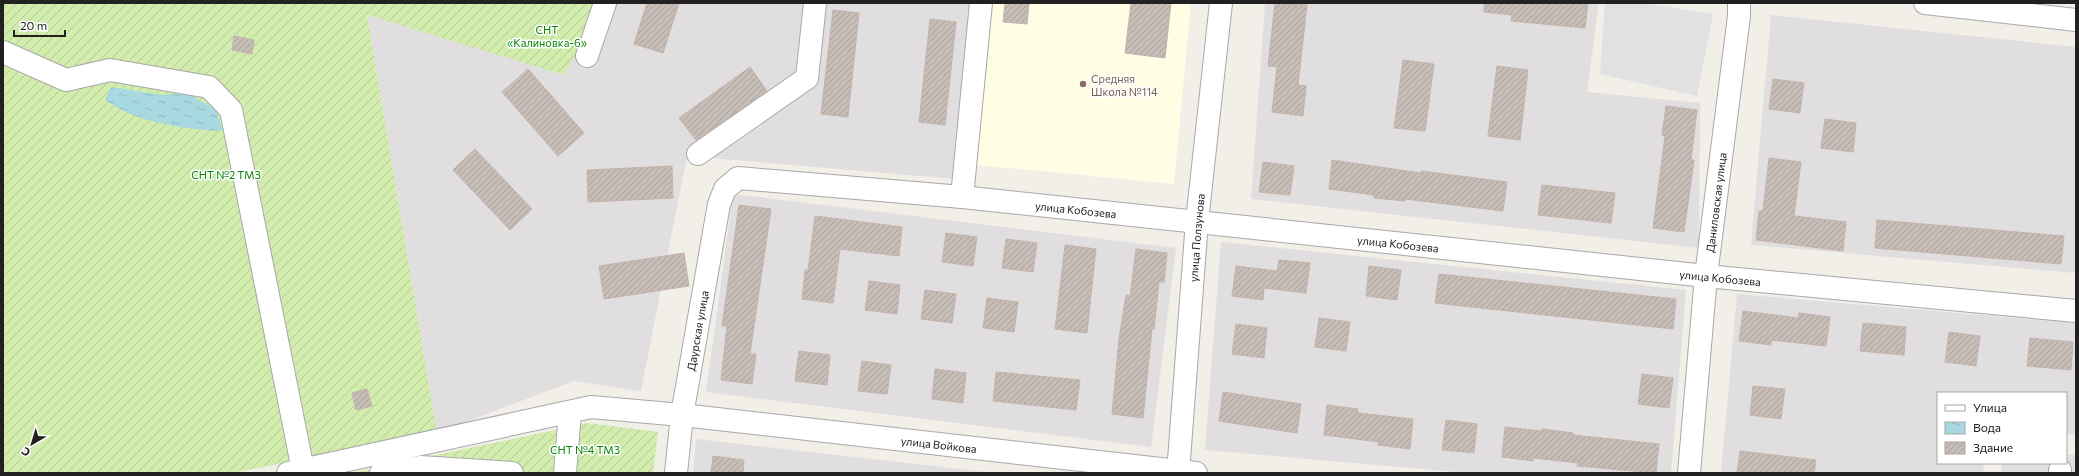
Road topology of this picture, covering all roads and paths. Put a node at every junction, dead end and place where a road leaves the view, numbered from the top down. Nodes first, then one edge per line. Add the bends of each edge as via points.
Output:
1 (605, 3) edge
2 (815, 3) edge
3 (981, 3) edge
4 (1221, 3) edge
5 (1738, 3) edge
6 (1925, 3) edge
7 (2076, 20) edge
8 (3, 52) edge
9 (587, 56) dead end
10 (698, 154) dead end
11 (725, 189) joint
12 (962, 197) junction
13 (1197, 221) junction
14 (1706, 276) junction
15 (2076, 311) edge
16 (570, 412) junction
17 (682, 415) junction
18 (296, 471) edge
19 (1184, 472) edge
20 (385, 473) edge
21 (512, 473) edge
22 (565, 473) edge
23 (676, 473) edge
24 (1690, 473) edge

1 - 9 street
2 - 10 street via 807,78
3 - 12 street
4 - 13 street, улица Ползунова
5 - 14 street, Даниловская улица via 1739,16
6 - 7 street
8 - 18 street via 66,80 110,70 210,87 231,110
11 - 12 street, улица Кобозева via 738,178
11 - 17 street, Даурская улица via 719,204
12 - 13 street, улица Кобозева
13 - 14 street, улица Кобозева
13 - 19 street, улица Ползунова
14 - 15 street, улица Кобозева
14 - 24 street, Даниловская улица
16 - 17 street, улица Войкова via 591,407
16 - 18 street, улица Войкова
16 - 22 street
17 - 19 street, улица Войкова
17 - 23 street, Даурская улица
20 - 21 street via 420,468

